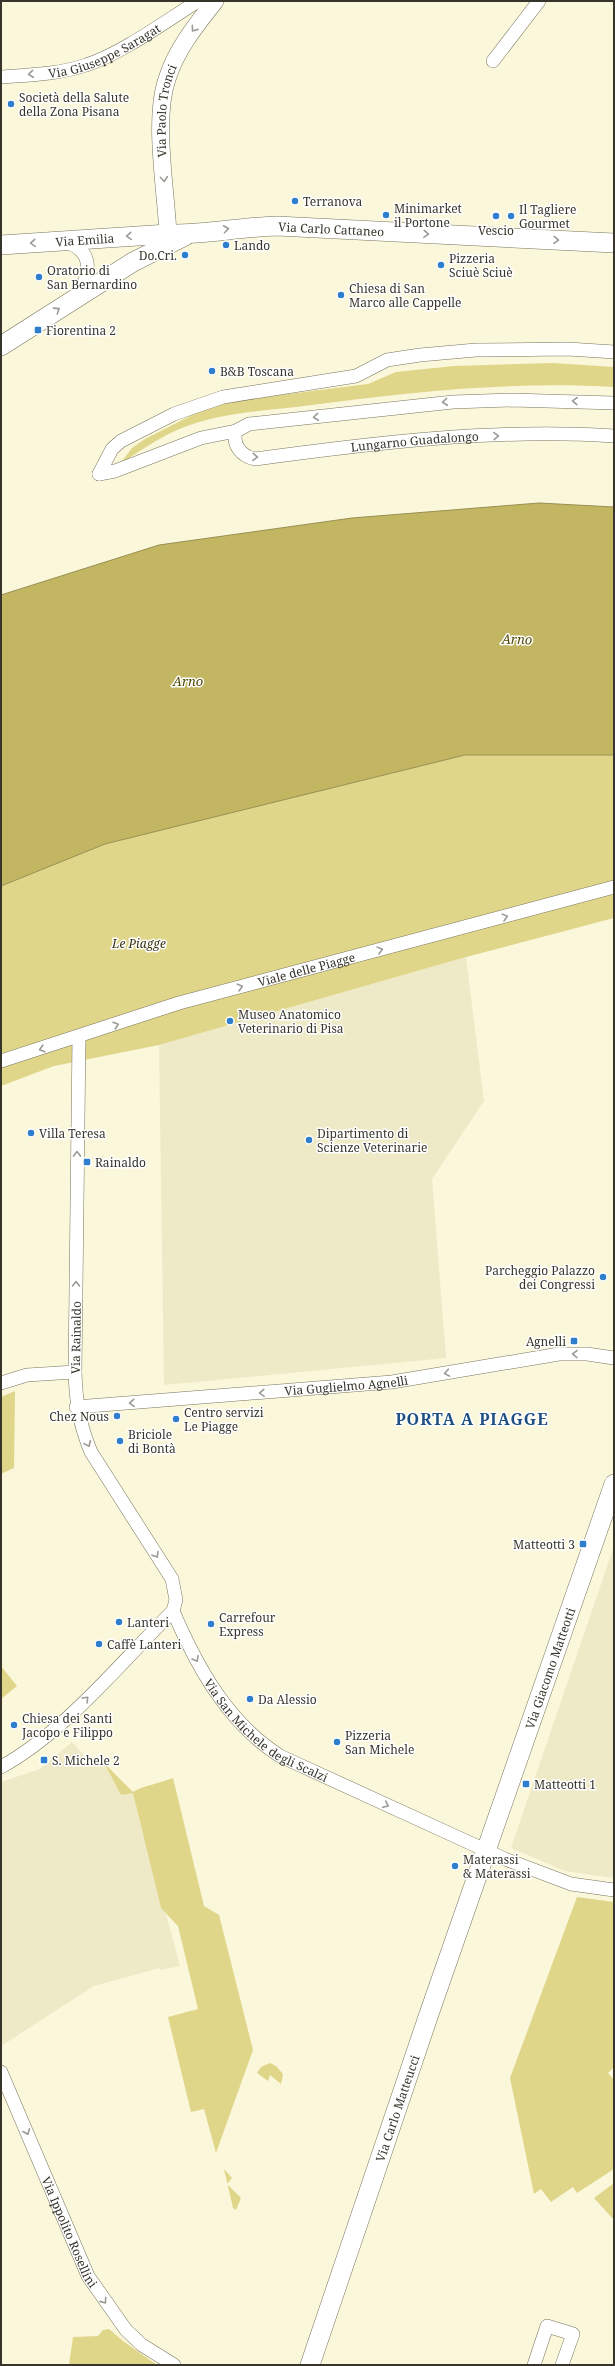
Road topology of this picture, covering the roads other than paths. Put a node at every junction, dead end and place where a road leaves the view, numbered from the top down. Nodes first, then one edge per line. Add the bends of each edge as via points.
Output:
1 (198, 1) edge
2 (214, 1) edge
3 (539, 1) edge
4 (493, 60) dead end
5 (1, 77) edge
6 (168, 234) junction
7 (188, 234) junction
8 (64, 241) junction
9 (614, 243) edge
10 (1, 245) edge
11 (80, 296) junction
12 (1, 346) edge
13 (614, 352) edge
14 (614, 403) edge
15 (236, 431) junction
16 (614, 436) edge
17 (614, 887) edge
18 (79, 1037) junction
19 (1, 1062) edge
20 (614, 1358) edge
21 (75, 1372) junction
22 (1, 1383) edge
23 (76, 1407) junction
24 (614, 1484) edge
25 (173, 1611) junction
26 (1, 1767) edge
27 (486, 1851) junction
28 (614, 1890) edge
29 (1, 2072) edge
30 (6, 2097) edge
31 (174, 2365) edge
32 (310, 2365) edge
33 (534, 2365) edge
34 (562, 2365) edge

1 -> 5 street, Via Giuseppe Saragat via 111,54 88,65
2 -> 6 street, Via Paolo Tronci via 176,58 164,90 162,164
3 - 4 street
6 - 7 main road, Via Carlo Cattaneo
6 -> 8 main road, Via Emilia
7 -> 9 main road, Via Carlo Cattaneo via 277,226
7 - 11 main road via 133,262
8 -> 10 main road, Via Emilia
8 - 11 street via 79,247 87,262 87,276
12 -> 11 main road
13 - 15 street via 529,349 420,355 387,360 356,376 266,388 223,397 134,434 112,449 99,474 115,471 212,434
14 -> 15 street via 512,400 453,402 249,424
15 -> 16 street, Lungarno Guadalongo via 235,441 240,452 254,459 376,443 430,439 552,434
18 -> 17 street, Viale delle Piagge via 179,1003
18 -> 19 street, Viale delle Piagge
21 -> 18 street, Via Rainaldo
20 -> 23 street, Via Guglielmo Agnelli via 559,1354 392,1382
21 - 22 street via 27,1375
21 - 23 street, Via Rainaldo
23 -> 25 street, Via Rainaldo via 91,1452 172,1579 176,1600
24 - 27 main road, Via Giacomo Matteotti
26 -> 25 street via 53,1731
25 -> 27 street, Via San Michele degli Scalzi via 187,1642 220,1697 257,1740 280,1756
27 - 28 street, Via San Michele degli Scalzi via 571,1884
27 - 32 main road, Via Carlo Matteucci
29 - 30 street, Via Ippolito Rosellini
30 -> 31 street, Via Ippolito Rosellini via 88,2276 126,2330 142,2345
33 - 34 street via 547,2326 573,2334

